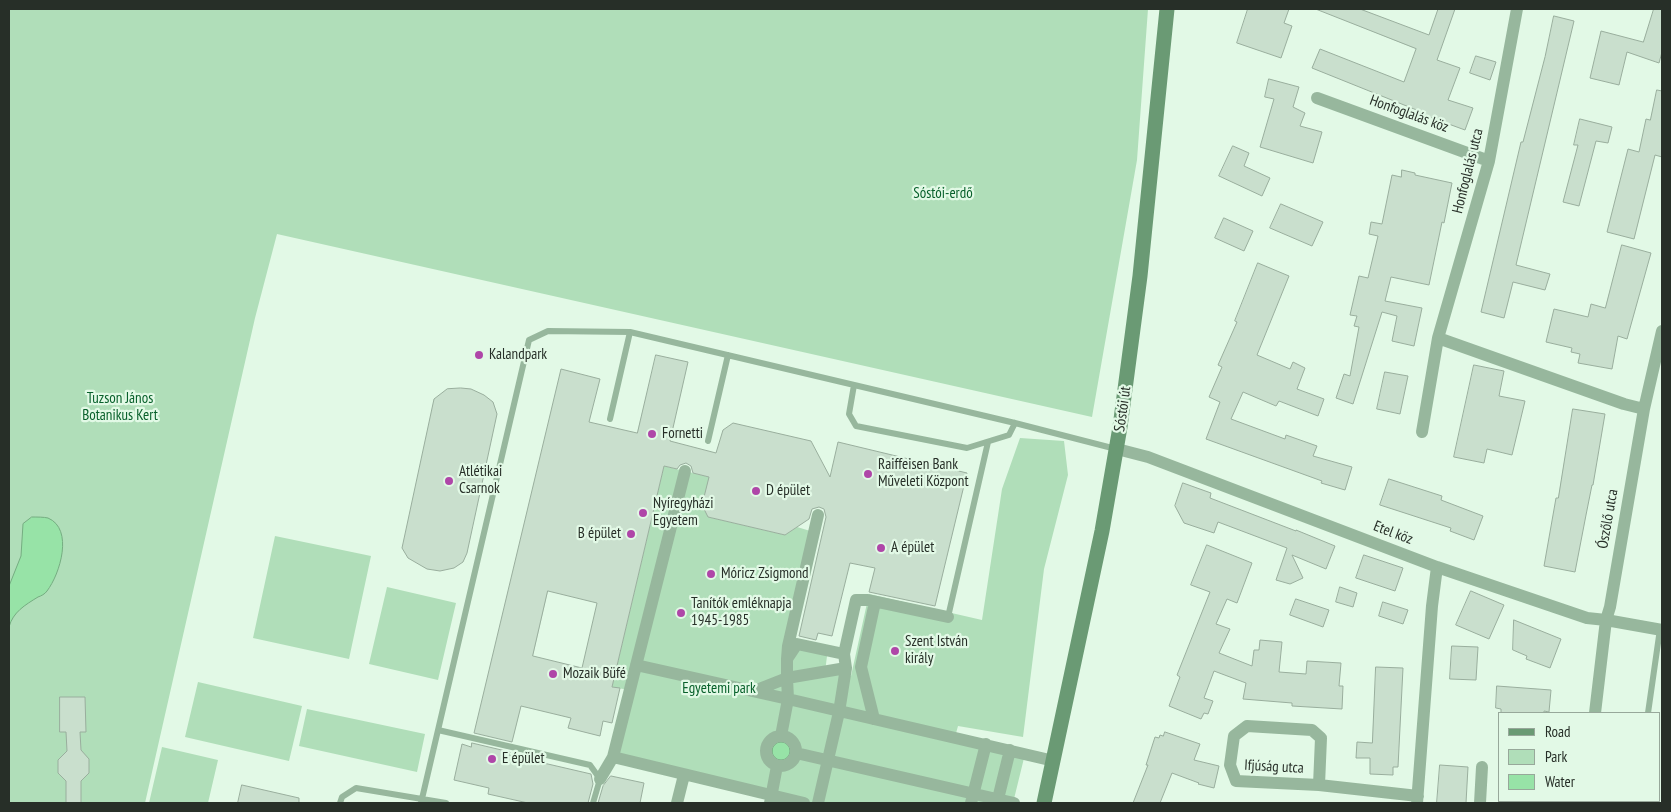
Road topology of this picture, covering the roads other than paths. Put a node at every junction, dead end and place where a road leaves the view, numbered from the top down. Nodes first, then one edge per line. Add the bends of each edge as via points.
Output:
1 (1168, 9) edge
2 (1517, 9) edge
3 (1317, 98) dead end
4 (1489, 161) junction
5 (1662, 331) edge
6 (630, 332) junction
7 (1438, 338) junction
8 (728, 354) junction
9 (854, 385) junction
10 (1644, 409) junction
11 (610, 419) dead end
12 (1015, 423) junction
13 (1422, 432) dead end
14 (708, 441) dead end
15 (988, 442) junction
16 (1117, 449) junction
17 (685, 471) dead end
18 (818, 515) dead end
19 (1437, 567) junction
20 (875, 602) junction
21 (948, 617) joint
22 (1606, 620) junction
23 (1661, 630) edge
24 (787, 658) junction
25 (845, 661) junction
26 (636, 665) junction
27 (861, 665) junction
28 (787, 678) junction
29 (754, 691) junction
30 (788, 698) junction
31 (839, 712) junction
32 (1595, 712) edge
33 (1648, 712) edge
34 (874, 719) junction
35 (438, 730) junction
36 (781, 736) junction
37 (986, 744) junction
38 (1010, 750) junction
39 (796, 753) junction
40 (614, 757) junction
41 (829, 761) junction
42 (1054, 761) junction
43 (777, 766) junction
44 (1482, 767) dead end
45 (684, 775) junction
46 (600, 779) junction
47 (1319, 785) junction
48 (771, 799) edge
49 (972, 799) edge
50 (1418, 800) edge
51 (422, 801) edge
52 (998, 802) edge
53 (340, 803) edge
54 (446, 803) edge
55 (594, 803) edge
56 (677, 803) edge
57 (804, 803) edge
58 (818, 803) edge
59 (1014, 803) edge
60 (1044, 803) edge
61 (1480, 803) edge

1 - 16 main road, Sóstói út via 1140,276
2 - 4 street, Honfoglalás utca
3 - 4 street, Honfoglalás köz
4 - 7 street, Honfoglalás utca
5 - 10 street, Ószőlő utca
6 - 8 lane
6 - 11 lane
6 - 35 lane via 548,331 529,340
7 - 10 street
7 - 13 street, Honfoglalás utca
8 - 9 lane
8 - 14 lane
9 - 12 lane
9 - 15 lane via 849,414 856,426 967,448
10 - 22 street, Ószőlő utca
12 - 15 lane via 1009,435
12 - 16 lane
15 - 21 lane
16 - 19 street, Etel köz via 1148,456
16 - 42 main road, Sóstói út
17 - 26 street
18 - 24 street
19 - 22 street, Etel köz via 1587,618
19 - 50 street, Ifjúság utca
20 - 21 street
20 - 25 street via 856,600
20 - 27 street
22 - 23 street, Etel köz
22 - 32 street, Ószőlő utca
23 - 33 lane
24 - 25 street via 797,644
24 - 28 street
25 - 27 street
25 - 28 street
25 - 31 street
26 - 29 street
26 - 40 street
27 - 34 street
28 - 29 street
28 - 30 street
29 - 30 street
30 - 31 street
30 - 36 street
31 - 34 street
31 - 41 street
34 - 37 street
35 - 46 lane via 590,765
35 - 51 lane
36 - 39 street via 794,743
36 - 43 street via 772,739 765,752 769,761
37 - 38 street
37 - 49 street
38 - 42 street
38 - 52 street
39 - 41 street
39 - 43 street via 791,762
40 - 45 street
40 - 46 street
41 - 49 street
41 - 58 street
42 - 60 main road, Sóstói út
43 - 48 street
44 - 61 street
45 - 48 street
45 - 56 street
46 - 55 lane
47 - 47 street, Ifjúság utca via 1236,781 1230,765 1234,736 1247,726 1312,730 1321,738
47 - 50 street, Ifjúság utca
48 - 57 street
49 - 52 street
51 - 53 lane via 356,788 342,797
51 - 54 lane
52 - 59 street

